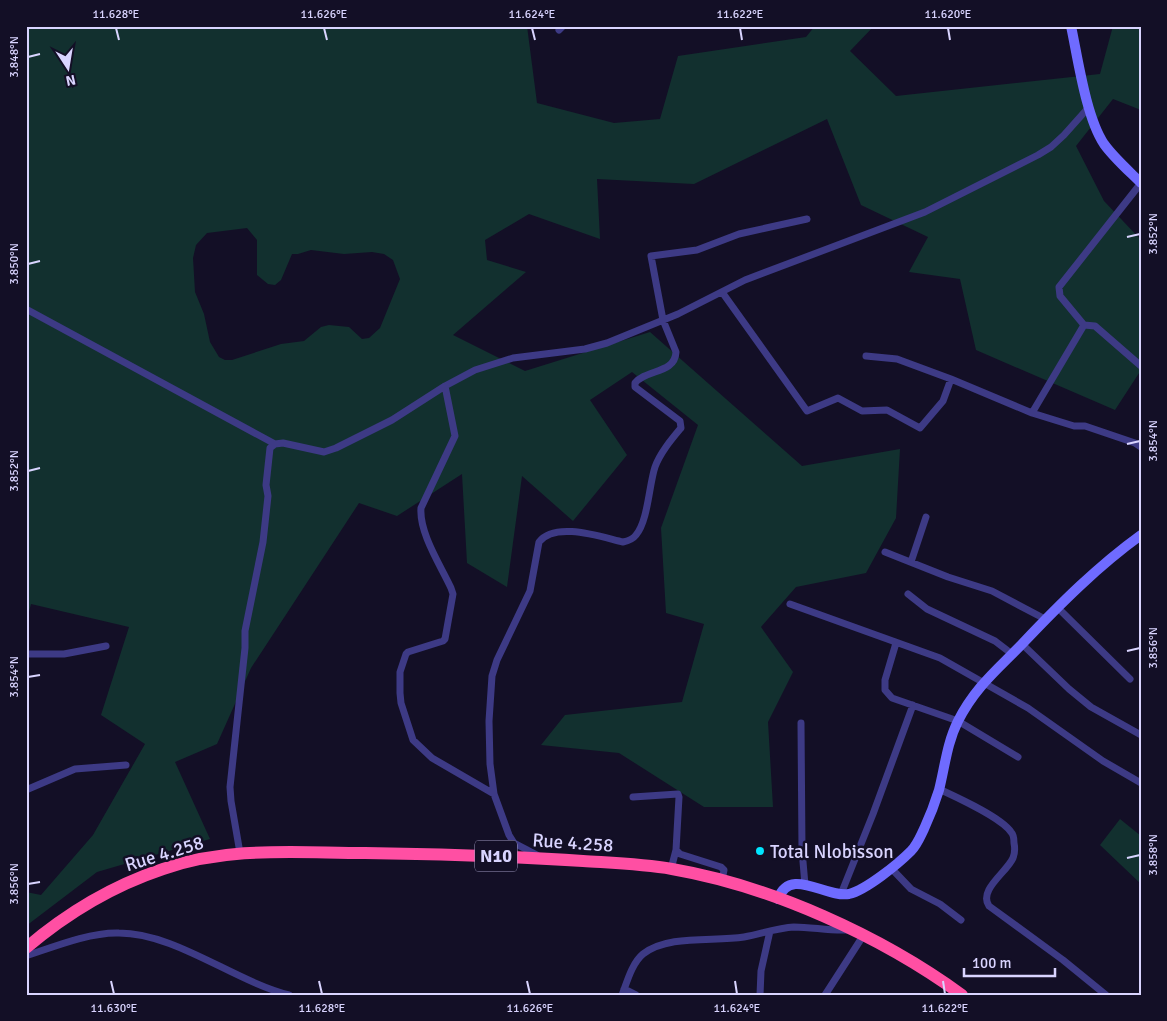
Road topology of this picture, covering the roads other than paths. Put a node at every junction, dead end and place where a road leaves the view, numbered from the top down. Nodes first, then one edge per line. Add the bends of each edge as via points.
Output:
1 (1071, 26) edge
2 (1089, 107) junction
3 (1141, 183) edge
4 (807, 219) dead end
5 (722, 292) junction
6 (26, 309) edge
7 (664, 320) junction
8 (1084, 324) junction
9 (866, 356) dead end
10 (1141, 366) edge
11 (951, 379) junction
12 (445, 386) junction
13 (1032, 413) junction
14 (275, 444) junction
15 (1141, 447) edge
16 (926, 517) dead end
17 (1141, 535) edge
18 (886, 552) dead end
19 (911, 562) junction
20 (908, 594) dead end
21 (790, 604) dead end
22 (1058, 608) junction
23 (1045, 619) junction
24 (896, 643) junction
25 (1022, 644) junction
26 (106, 646) dead end
27 (26, 654) edge
28 (1012, 654) junction
29 (1130, 680) dead end
30 (984, 682) junction
31 (913, 705) junction
32 (958, 721) junction
33 (801, 723) dead end
34 (1141, 735) edge
35 (1018, 757) dead end
36 (126, 765) dead end
37 (1141, 783) edge
38 (939, 789) junction
39 (26, 790) edge
40 (494, 794) junction
41 (633, 797) dead end
42 (676, 850) junction
43 (240, 853) junction
44 (542, 858) junction
45 (891, 868) junction
46 (670, 869) junction
47 (722, 880) junction
48 (805, 884) junction
49 (841, 894) junction
50 (778, 898) junction
51 (961, 920) dead end
52 (770, 931) junction
53 (858, 933) junction
54 (26, 948) edge
55 (26, 956) edge
56 (623, 992) edge
57 (290, 995) edge
58 (636, 995) edge
59 (760, 995) edge
60 (825, 995) edge
61 (962, 995) edge
62 (1106, 995) edge

1 - 2 street
2 - 3 street via 1105,146
2 - 5 street via 1051,147 972,189 925,212 785,264
3 - 8 street via 1059,287 1060,296
4 - 7 street via 739,234 697,250 651,256
5 - 7 street
5 - 11 street via 807,411 838,398 862,411 887,410 920,428 943,401
6 - 14 street
7 - 12 street via 592,347 530,355 484,367
7 - 40 street via 676,358 665,368 641,377 635,382 635,387 680,420 681,428 656,466 643,518 637,534 630,540 623,542 558,531 543,536 539,542 530,590 492,676 489,721
8 - 10 street via 1095,326
8 - 13 street
9 - 11 street via 897,359
11 - 13 street
12 - 14 street via 392,420 336,448 324,452
12 - 40 street via 455,436 420,515 453,594 445,639 406,654 400,672 401,703 413,740 432,758
13 - 15 street via 1074,426 1085,426
14 - 43 street via 270,448 268,458 263,542 245,631 230,787
16 - 19 street
17 - 22 street via 1093,573
18 - 19 street
19 - 23 street via 992,591
20 - 28 street via 927,609 995,641
21 - 24 street
22 - 23 street
22 - 29 street
23 - 25 street
24 - 30 street via 940,658
24 - 31 street via 884,680 885,690 892,698
25 - 28 street
25 - 34 street via 1091,707
26 - 27 street via 64,654
28 - 30 street
30 - 32 street
30 - 37 street
31 - 32 street
31 - 49 street
32 - 35 street
32 - 38 street
33 - 48 street
36 - 39 street via 75,769
38 - 45 street via 917,844
38 - 62 street via 973,805 1004,825 1013,835 1013,858 987,891 989,906
40 - 44 street via 508,835 514,843
41 - 42 street via 678,794
42 - 46 street
42 - 47 street via 722,867
43 - 44 highway, Rue 4.258 / N10 via 419,853
43 - 54 highway, Rue 4.258 / N10 via 164,868 123,884 54,924
44 - 46 highway, Rue 4.258 / N10
45 - 49 street via 862,888
45 - 51 street via 911,889 940,904
46 - 47 highway, Rue 4.258 / N10
47 - 50 highway, Rue 4.258 / N10
48 - 49 street
48 - 50 street via 789,885 781,890
50 - 53 highway, Rue 4.258 / N10
52 - 53 street via 793,927
52 - 56 street via 735,938 675,942 653,948 636,962
52 - 59 street via 761,971
53 - 60 street
53 - 61 highway, Rue 4.258 / N10 via 922,968
55 - 57 street via 77,940 117,933 135,934 169,944
56 - 58 street

